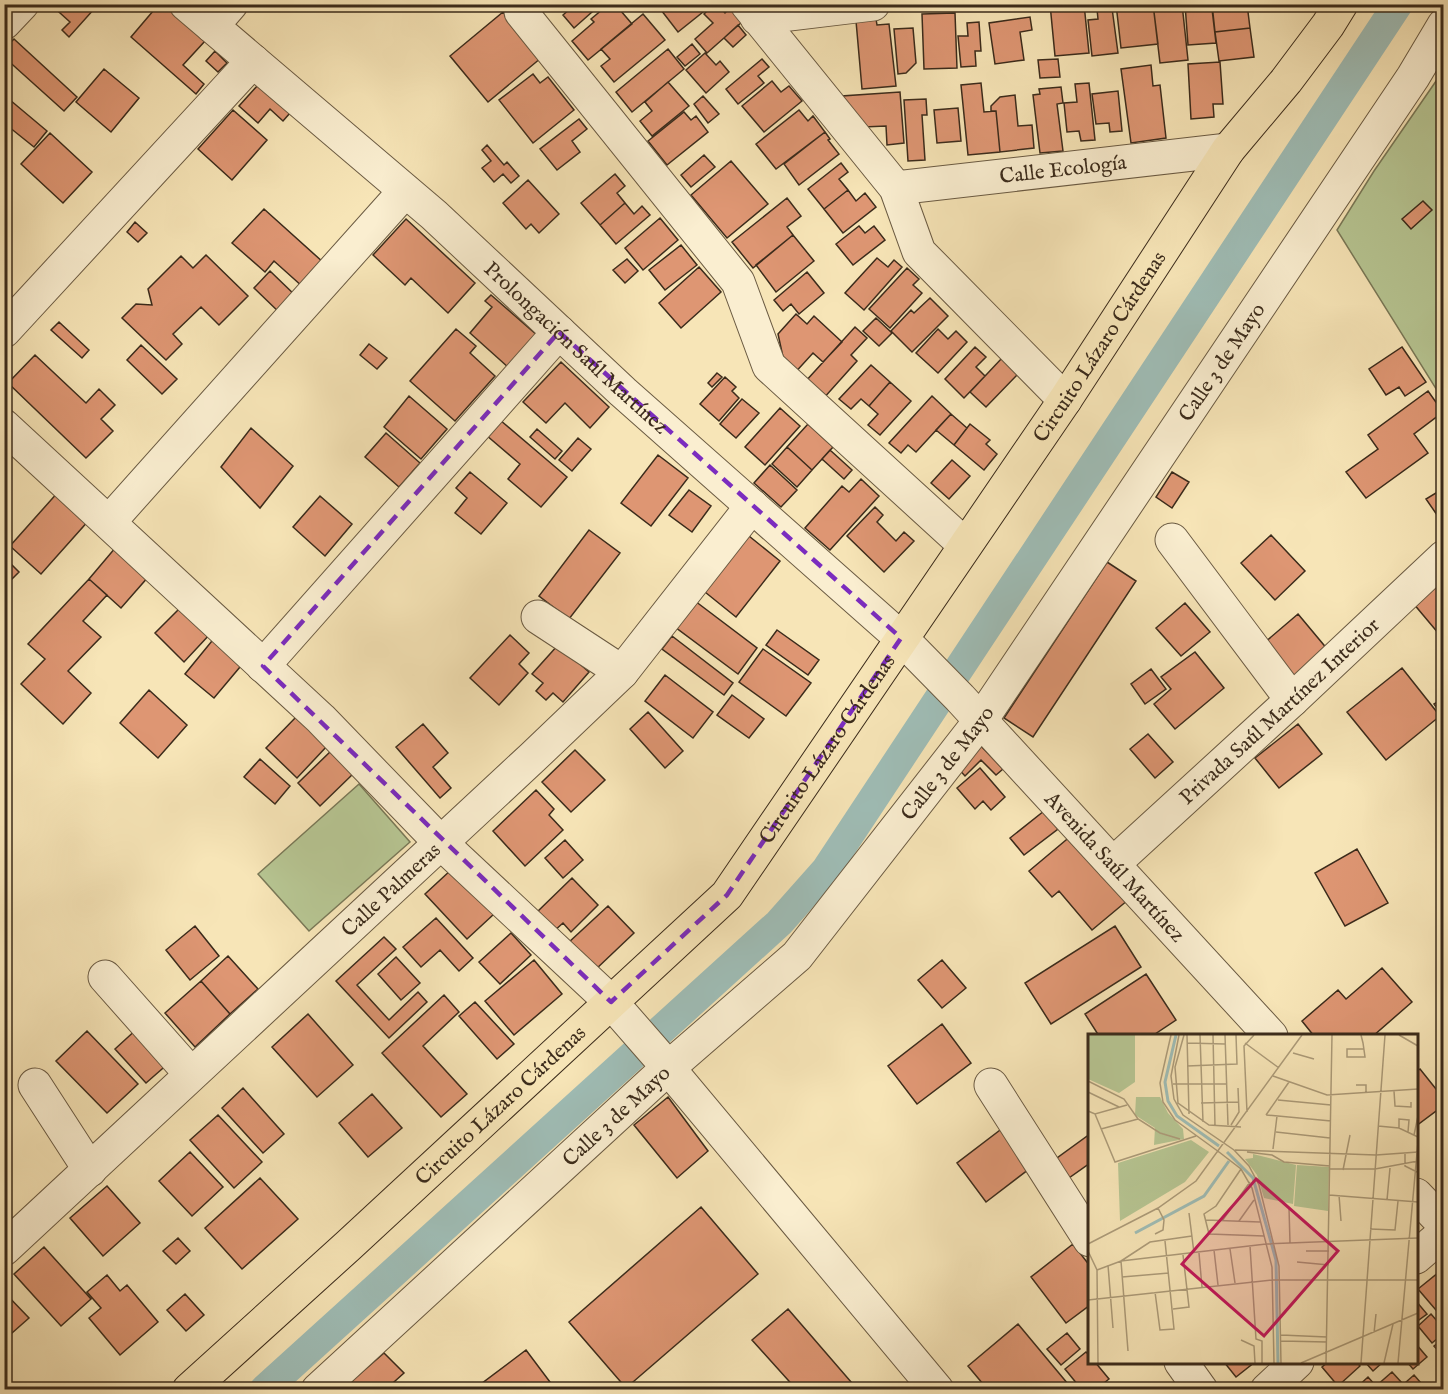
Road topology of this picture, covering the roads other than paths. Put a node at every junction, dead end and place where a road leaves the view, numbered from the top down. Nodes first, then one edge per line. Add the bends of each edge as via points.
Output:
1 (22, 4) edge
2 (186, 4) edge
3 (526, 4) edge
4 (873, 4) edge
5 (1341, 4) edge
6 (752, 11) edge
7 (221, 15) edge
8 (4, 22) edge
9 (1443, 24) edge
10 (253, 61) junction
11 (1228, 150) junction
12 (896, 188) junction
13 (405, 191) junction
14 (4, 331) edge
15 (559, 332) junction
16 (1065, 400) junction
17 (4, 426) edge
18 (752, 506) junction
19 (109, 522) junction
20 (1172, 540) dead end
21 (965, 545) junction
22 (1443, 557) edge
23 (538, 617) dead end
24 (901, 638) junction
25 (263, 666) junction
26 (622, 672) junction
27 (1292, 700) junction
28 (970, 709) junction
29 (441, 843) junction
30 (1113, 864) junction
31 (105, 977) dead end
32 (618, 1010) junction
33 (1269, 1034) edge
34 (664, 1063) junction
35 (191, 1074) junction
36 (35, 1085) dead end
37 (991, 1085) dead end
38 (90, 1170) junction
39 (1418, 1197) edge
40 (1443, 1224) edge
41 (1443, 1233) edge
42 (1088, 1238) edge
43 (4, 1249) edge
44 (1418, 1255) edge
45 (1182, 1364) edge
46 (1295, 1364) edge
47 (189, 1389) edge
48 (318, 1389) edge
49 (937, 1389) edge
50 (1201, 1389) edge
51 (1267, 1389) edge

1 - 8 street
2 - 7 street, Prolongación Saúl Martínez
3 - 21 street via 521,12 738,282 769,366
4 - 6 street
5 - 11 main road, Circuito Lázaro Cárdenas via 1286,81
6 - 12 street
7 - 10 street, Prolongación Saúl Martínez
9 - 28 street, Calle 3 de Mayo via 1413,77
10 - 13 street, Prolongación Saúl Martínez
10 - 14 street
11 - 12 street, Calle Ecología
11 - 16 main road, Circuito Lázaro Cárdenas
12 - 16 street via 919,252
13 - 15 street, Prolongación Saúl Martínez
13 - 19 street
15 - 18 street, Prolongación Saúl Martínez
15 - 25 street
16 - 21 main road, Circuito Lázaro Cárdenas
17 - 19 street
18 - 24 street, Prolongación Saúl Martínez
18 - 26 street, Calle Palmeras
19 - 25 street
20 - 27 street
21 - 24 main road, Circuito Lázaro Cárdenas
22 - 27 street, Privada Saúl Martínez Interior
23 - 26 street
24 - 28 street, Prolongación Saúl Martínez
24 - 32 main road, Circuito Lázaro Cárdenas via 727,895
25 - 29 street via 321,719
26 - 29 street, Calle Palmeras
27 - 30 street, Privada Saúl Martínez Interior
28 - 30 street, Avenida Saúl Martínez
28 - 34 street, Calle 3 de Mayo via 797,956
29 - 32 street
29 - 35 street, Calle Palmeras
30 - 33 street, Avenida Saúl Martínez
31 - 35 street
32 - 34 street
32 - 47 main road, Circuito Lázaro Cárdenas
34 - 48 street, Calle 3 de Mayo
34 - 49 street
35 - 38 street, Calle Palmeras
36 - 38 street
37 - 42 street
38 - 43 street, Calle Palmeras
39 - 40 street
41 - 44 street
45 - 50 street
46 - 51 street

